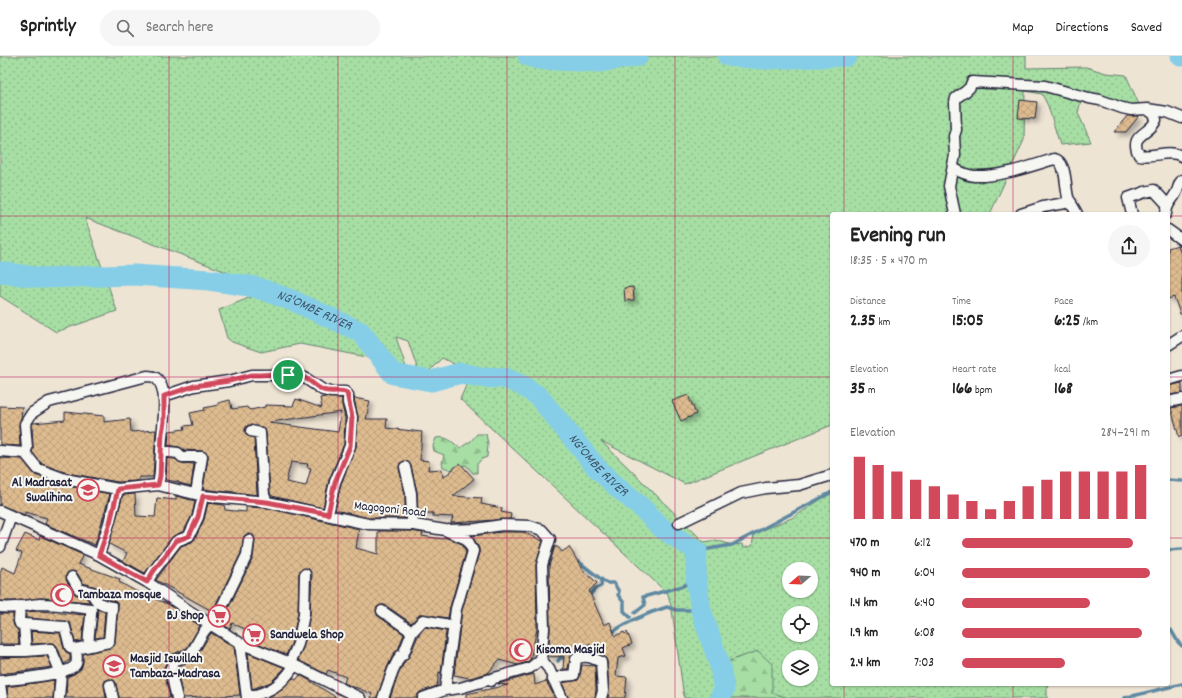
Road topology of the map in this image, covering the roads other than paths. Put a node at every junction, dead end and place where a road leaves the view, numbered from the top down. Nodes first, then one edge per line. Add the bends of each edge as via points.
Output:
1 (1147, 109) junction
2 (1182, 118) edge
3 (1182, 156) edge
4 (953, 168) junction
5 (1182, 180) edge
6 (1071, 202) junction
7 (1167, 209) edge
8 (955, 212) edge
9 (1027, 212) edge
10 (1077, 212) edge
11 (1132, 212) edge
12 (1170, 231) edge
13 (1182, 240) edge
14 (1182, 336) edge
15 (1170, 344) edge
16 (1182, 376) edge
17 (1170, 379) edge
18 (164, 396) junction
19 (1182, 399) edge
20 (1170, 402) edge
21 (251, 431) dead end
22 (0, 451) edge
23 (161, 451) junction
24 (25, 453) junction
25 (405, 467) dead end
26 (830, 476) edge
27 (158, 485) junction
28 (118, 489) junction
29 (199, 494) junction
30 (267, 502) junction
31 (0, 511) edge
32 (328, 514) junction
33 (11, 516) junction
34 (680, 524) dead end
35 (414, 525) junction
36 (445, 530) junction
37 (249, 540) dead end
38 (0, 547) edge
39 (99, 555) junction
40 (305, 574) dead end
41 (72, 577) dead end
42 (147, 582) junction
43 (20, 606) junction
44 (0, 607) edge
45 (382, 611) dead end
46 (24, 624) junction
47 (211, 625) junction
48 (454, 626) junction
49 (412, 632) junction
50 (240, 643) junction
51 (89, 646) junction
52 (76, 649) junction
53 (0, 651) edge
54 (26, 652) junction
55 (541, 659) junction
56 (292, 665) junction
57 (60, 673) junction
58 (553, 680) junction
59 (0, 682) edge
60 (110, 685) dead end
61 (445, 690) junction
62 (2, 698) edge
63 (59, 698) edge
64 (113, 698) edge
65 (177, 698) edge
66 (247, 698) edge
67 (360, 698) edge
68 (383, 698) edge
69 (423, 698) edge
70 (562, 698) edge
71 (601, 698) edge

1 - 2 street via 1167,112
1 - 3 street via 1155,115 1156,120 1151,128 1137,138 1139,155 1176,153
1 - 4 street via 1122,108 1045,86 972,82 955,102
4 - 6 street via 973,176 986,175 1058,159
4 - 8 street via 949,186
5 - 7 street
6 - 9 street
6 - 10 street
7 - 11 street via 1154,190 1128,198
12 - 13 street
14 - 15 street
16 - 17 street
18 - 23 street
18 - 24 street via 157,379 147,376 49,402 32,413 25,424
18 - 32 street via 194,386 252,375 298,375 323,390 345,392 348,395 352,417 350,446 335,482
19 - 20 street
21 - 30 street via 260,433 264,495
22 - 24 street
23 - 27 street
23 - 29 street via 178,453 182,457 202,457
24 - 28 street, Magogoni Road via 38,469 65,479
25 - 35 street
26 - 34 street via 799,485 741,493
27 - 28 street, Magogoni Road
27 - 29 street, Magogoni Road
28 - 39 street
29 - 30 street, Magogoni Road
29 - 42 street via 198,517 189,536 176,541
30 - 32 street, Magogoni Road
31 - 33 street
32 - 35 street, Magogoni Road via 368,524
33 - 38 street
33 - 39 street
35 - 36 street, Magogoni Road
36 - 48 street, Magogoni Road via 467,539 473,551 456,609
36 - 55 street via 502,525 530,526 542,530 550,539 542,565 544,629
37 - 47 street via 247,555
39 - 42 street
40 - 56 street via 304,614
41 - 51 street via 79,589 92,592 100,604 112,607 109,642
42 - 47 street
43 - 44 street via 11,609
43 - 46 street via 19,621 20,624
43 - 51 street via 42,604 91,609
45 - 49 street
46 - 52 street via 65,627 70,647
46 - 54 street
47 - 50 street
47 - 65 street via 206,628 194,650 186,658 174,660 170,670
48 - 49 street via 423,620
48 - 61 street, Magogoni Road
49 - 68 street via 403,655 392,670
50 - 56 street
50 - 66 street
51 - 52 street
52 - 57 street via 76,664
53 - 54 street
54 - 57 street via 51,649
55 - 58 street
55 - 61 street via 530,668
56 - 66 street via 280,684 264,694
56 - 67 street
57 - 59 street
57 - 63 street
58 - 70 street
58 - 71 street via 574,675 576,659 589,657 601,662
59 - 62 street
60 - 64 street
61 - 69 street

